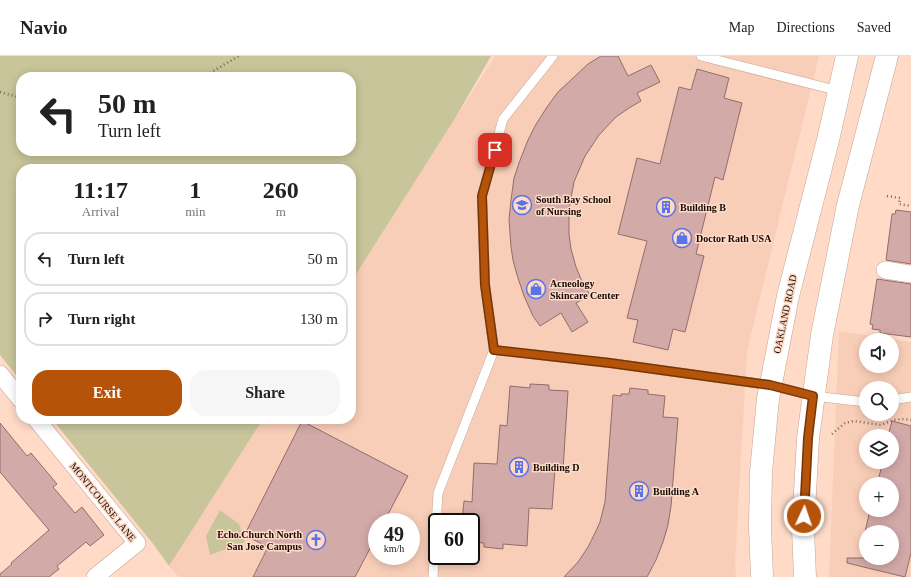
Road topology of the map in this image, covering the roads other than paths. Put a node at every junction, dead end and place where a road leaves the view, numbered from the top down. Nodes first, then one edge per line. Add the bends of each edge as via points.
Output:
1 (553, 56) edge
2 (701, 56) edge
3 (848, 56) edge
4 (887, 56) edge
5 (839, 91) junction
6 (885, 270) dead end
7 (911, 274) edge
8 (494, 350) junction
9 (0, 374) edge
10 (770, 385) junction
11 (16, 394) edge
12 (813, 396) junction
13 (911, 397) edge
14 (899, 399) edge
15 (859, 401) edge
16 (40, 424) edge
17 (95, 577) edge
18 (433, 577) edge
19 (762, 577) edge
20 (805, 577) edge

1 - 8 lane via 503,119 482,196 485,285
2 - 5 lane
3 - 5 main road, OAKLAND ROAD
4 - 12 main road via 848,205 822,335
5 - 10 main road, OAKLAND ROAD via 788,296
6 - 7 street
8 - 10 lane
8 - 18 lane via 438,493
9 - 11 street
10 - 12 lane
10 - 19 main road, OAKLAND ROAD via 761,472
12 - 15 lane
12 - 20 main road via 803,529
13 - 14 lane
16 - 17 street, MONTCOURSE LANE via 137,543

